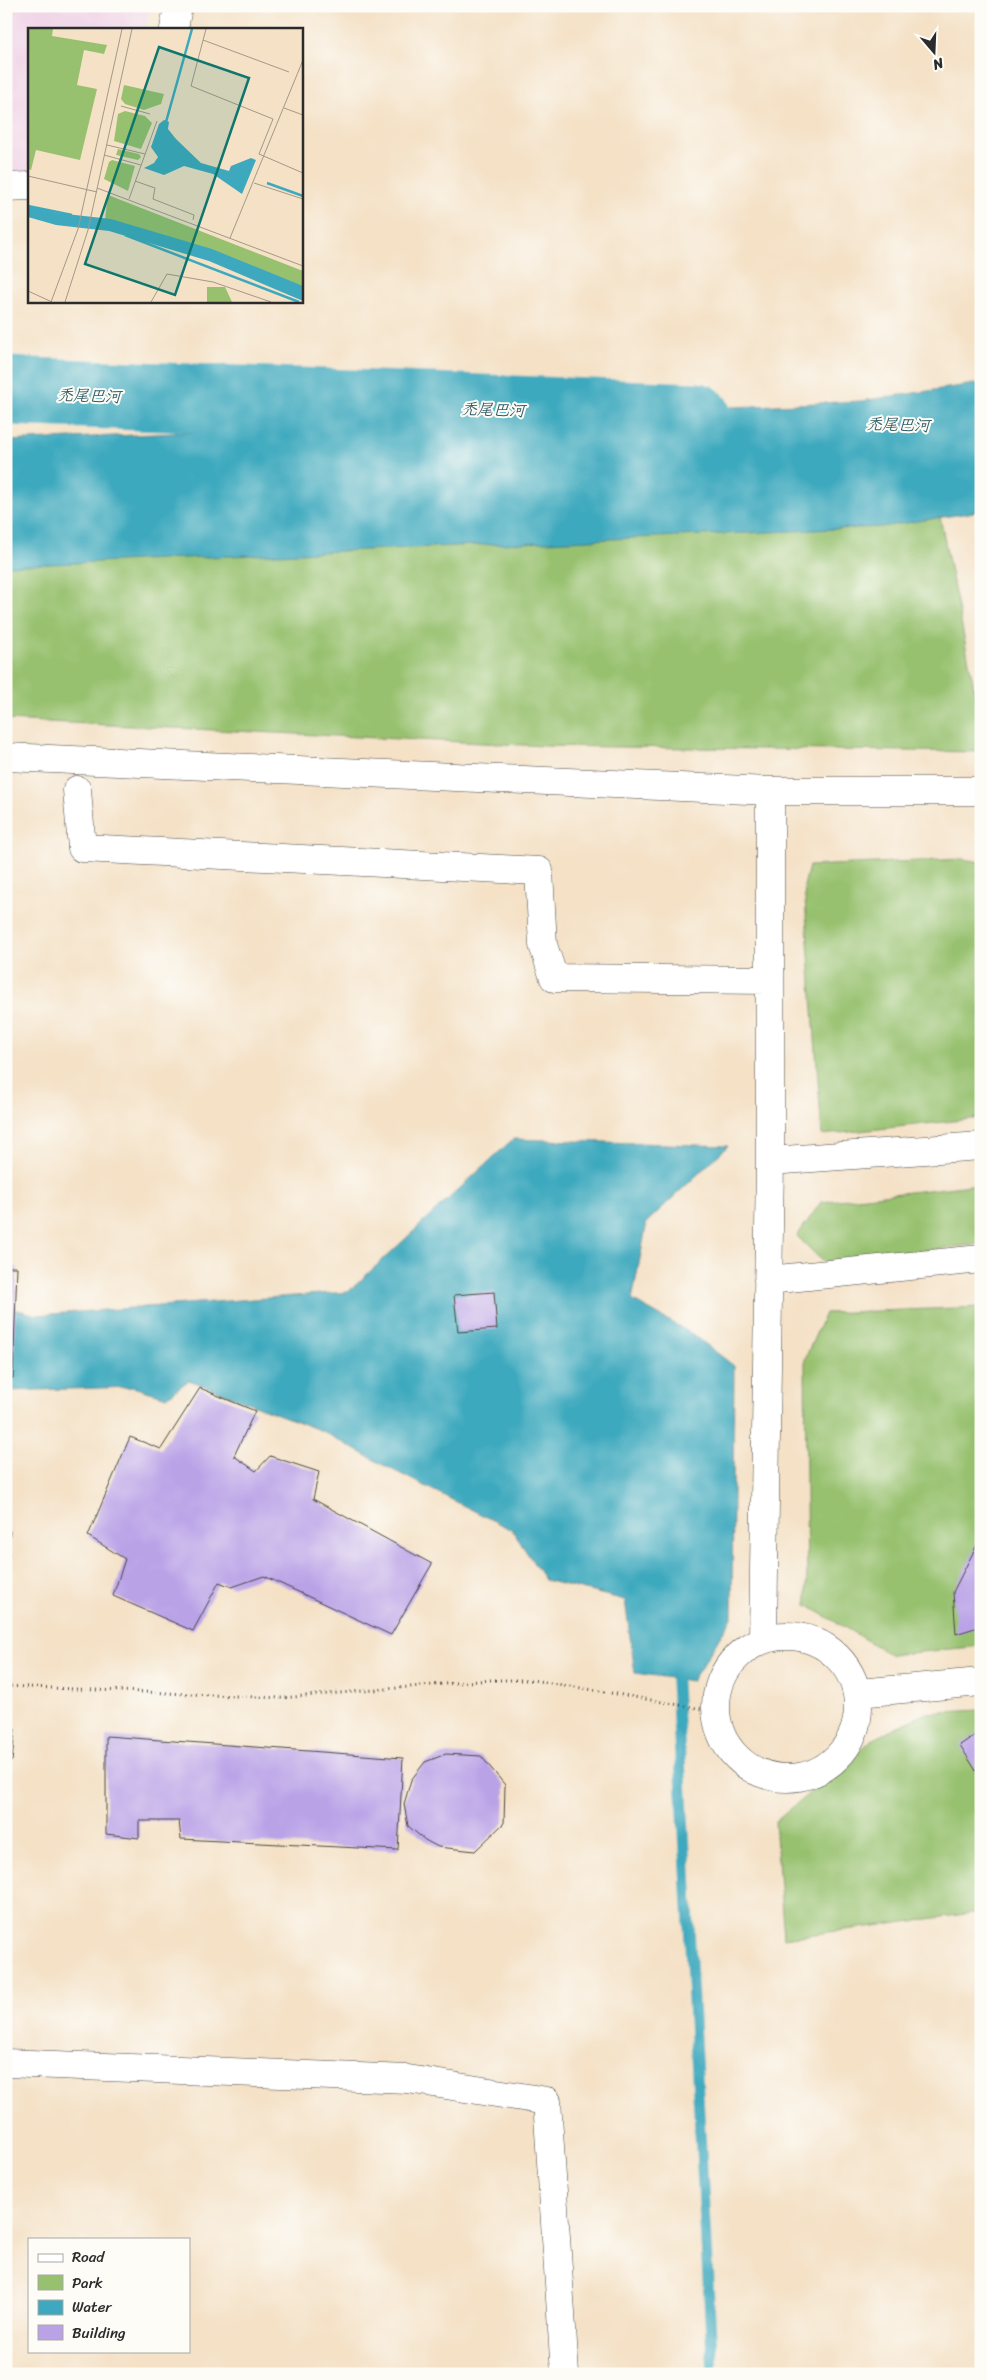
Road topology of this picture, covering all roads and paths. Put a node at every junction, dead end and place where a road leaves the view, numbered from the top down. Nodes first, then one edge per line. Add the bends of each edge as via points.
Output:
1 (178, 6) edge
2 (174, 28) edge
3 (28, 186) edge
4 (6, 188) edge
5 (6, 758) edge
6 (77, 790) dead end
7 (770, 791) junction
8 (981, 791) edge
9 (770, 980) junction
10 (981, 1146) edge
11 (770, 1160) junction
12 (981, 1259) edge
13 (768, 1280) junction
14 (763, 1639) junction
15 (981, 1682) edge
16 (6, 1686) edge
17 (606, 1692) dead end
18 (611, 1693) dead end
19 (858, 1693) junction
20 (714, 1711) junction
21 (6, 2063) edge
22 (565, 2374) edge

1 - 2 street
3 - 4 street
5 - 7 street
6 - 9 street via 82,848 539,871 543,945 554,978
7 - 8 street
7 - 9 street
9 - 11 street
10 - 11 street
11 - 13 street
12 - 13 street
13 - 14 street
14 - 19 street via 788,1635 811,1639 826,1647 849,1670
14 - 20 street via 743,1650 726,1667 717,1688
15 - 19 street
16 - 17 path via 280,1698 491,1680 532,1680
18 - 20 path
19 - 20 street via 858,1716 852,1738 838,1758 819,1772 796,1778 772,1778 750,1769 732,1754 720,1734
21 - 22 street via 408,2079 547,2102

